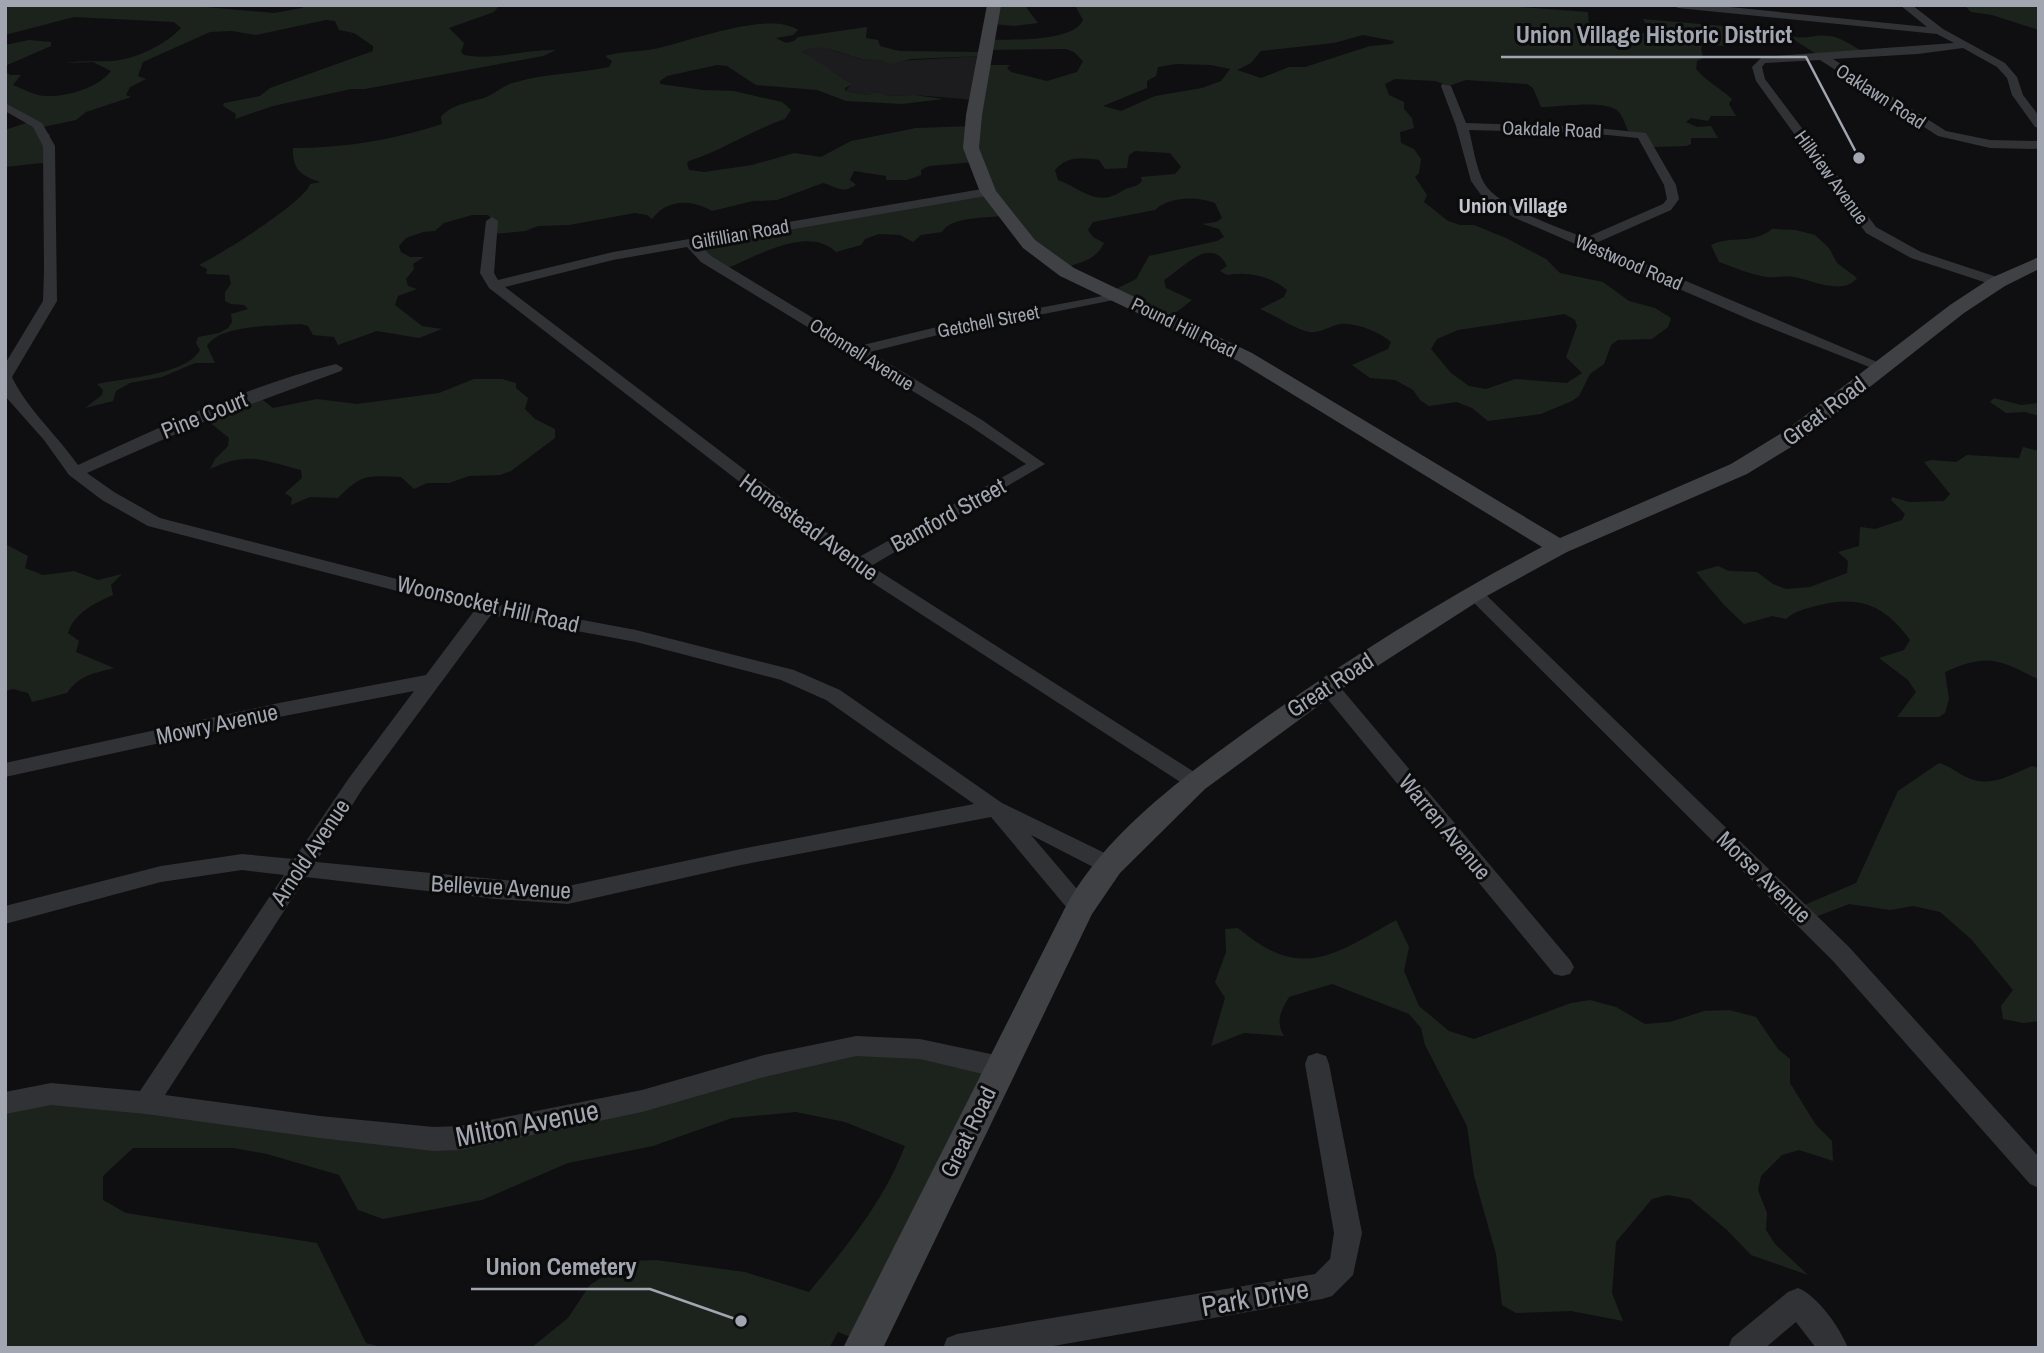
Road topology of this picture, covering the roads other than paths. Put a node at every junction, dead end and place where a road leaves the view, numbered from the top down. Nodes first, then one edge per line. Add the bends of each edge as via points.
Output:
1 (994, 5) edge
2 (1678, 5) edge
3 (1905, 5) edge
4 (1939, 31) junction
5 (1964, 45) junction
6 (1823, 57) junction
7 (1446, 86) dead end
8 (5, 106) edge
9 (2039, 125) edge
10 (1462, 126) junction
11 (2039, 145) edge
12 (988, 191) junction
13 (492, 221) dead end
14 (689, 242) junction
15 (1585, 243) junction
16 (2036, 265) edge
17 (1997, 282) junction
18 (494, 285) junction
19 (1119, 295) junction
20 (858, 351) junction
21 (1882, 367) junction
22 (336, 368) dead end
23 (5, 377) edge
24 (1037, 464) joint
25 (75, 472) junction
26 (1559, 548) junction
27 (859, 565) junction
28 (1474, 593) junction
29 (486, 608) junction
30 (430, 681) junction
31 (1328, 686) junction
32 (5, 770) edge
33 (1195, 782) junction
34 (995, 808) junction
35 (1109, 865) junction
36 (299, 867) junction
37 (1080, 908) junction
38 (5, 915) edge
39 (1562, 967) dead end
40 (1317, 1064) dead end
41 (1000, 1067) junction
42 (5, 1103) edge
43 (146, 1103) junction
44 (2039, 1176) edge
45 (862, 1348) edge
46 (957, 1348) edge
47 (1742, 1348) edge
48 (1834, 1348) edge

1 - 12 main road, Pound Hill Road via 971,148
2 - 4 street
3 - 4 street
4 - 5 street
5 - 6 street, Oaklawn Road
5 - 9 street via 2001,65
6 - 11 street, Oaklawn Road via 1942,134 1990,144
6 - 17 street, Hillview Avenue via 1762,60 1757,68 1760,79 1871,230 1888,243 1926,259
7 - 10 street, Westwood Road
8 - 23 street, Woonsocket Hill Road via 38,125 49,146 51,272 50,301
10 - 15 street, Westwood Road via 1477,181 1488,196
10 - 15 street, Oakdale Road via 1642,135 1674,199 1667,207
12 - 14 street, Gilfillian Road
12 - 19 main road, Pound Hill Road via 1029,244 1067,272
13 - 18 street via 487,273
14 - 18 street, Gilfillian Road
14 - 20 street, Odonnell Avenue via 727,273
15 - 21 street, Westwood Road
16 - 17 main road, Great Road
17 - 21 main road, Great Road
18 - 27 street, Homestead Avenue
19 - 20 street, Getchell Street
19 - 26 main road, Pound Hill Road via 1245,357
20 - 24 street, Odonnell Avenue
21 - 26 main road, Great Road via 1793,436 1739,470
22 - 25 street, Pine Court via 257,394
23 - 25 street, Woonsocket Hill Road via 14,399
24 - 27 street, Bamford Street
25 - 29 street, Woonsocket Hill Road via 154,522
26 - 28 main road, Great Road
27 - 33 street, Homestead Avenue
28 - 31 main road, Great Road
28 - 44 street, Morse Avenue via 1831,944
29 - 30 street, Arnold Avenue
29 - 34 street, Woonsocket Hill Road via 636,636 788,674 833,695
30 - 32 street, Mowry Avenue
30 - 36 street, Arnold Avenue
31 - 33 main road, Great Road
31 - 39 street, Warren Avenue
33 - 35 main road, Great Road
34 - 35 street, Woonsocket Hill Road
34 - 36 street, Bellevue Avenue via 568,895
34 - 37 street, Woonsocket Hill Road
35 - 37 main road, Great Road
36 - 38 street, Bellevue Avenue via 242,862 161,874
36 - 43 street, Arnold Avenue
37 - 41 main road, Great Road
40 - 46 street, Park Drive via 1348,1233 1343,1266 1322,1286
41 - 43 street, Milton Avenue via 920,1049 856,1046 642,1101 460,1138 320,1127
41 - 45 main road, Great Road
42 - 43 street, Milton Avenue via 51,1094
47 - 48 street via 1798,1302

